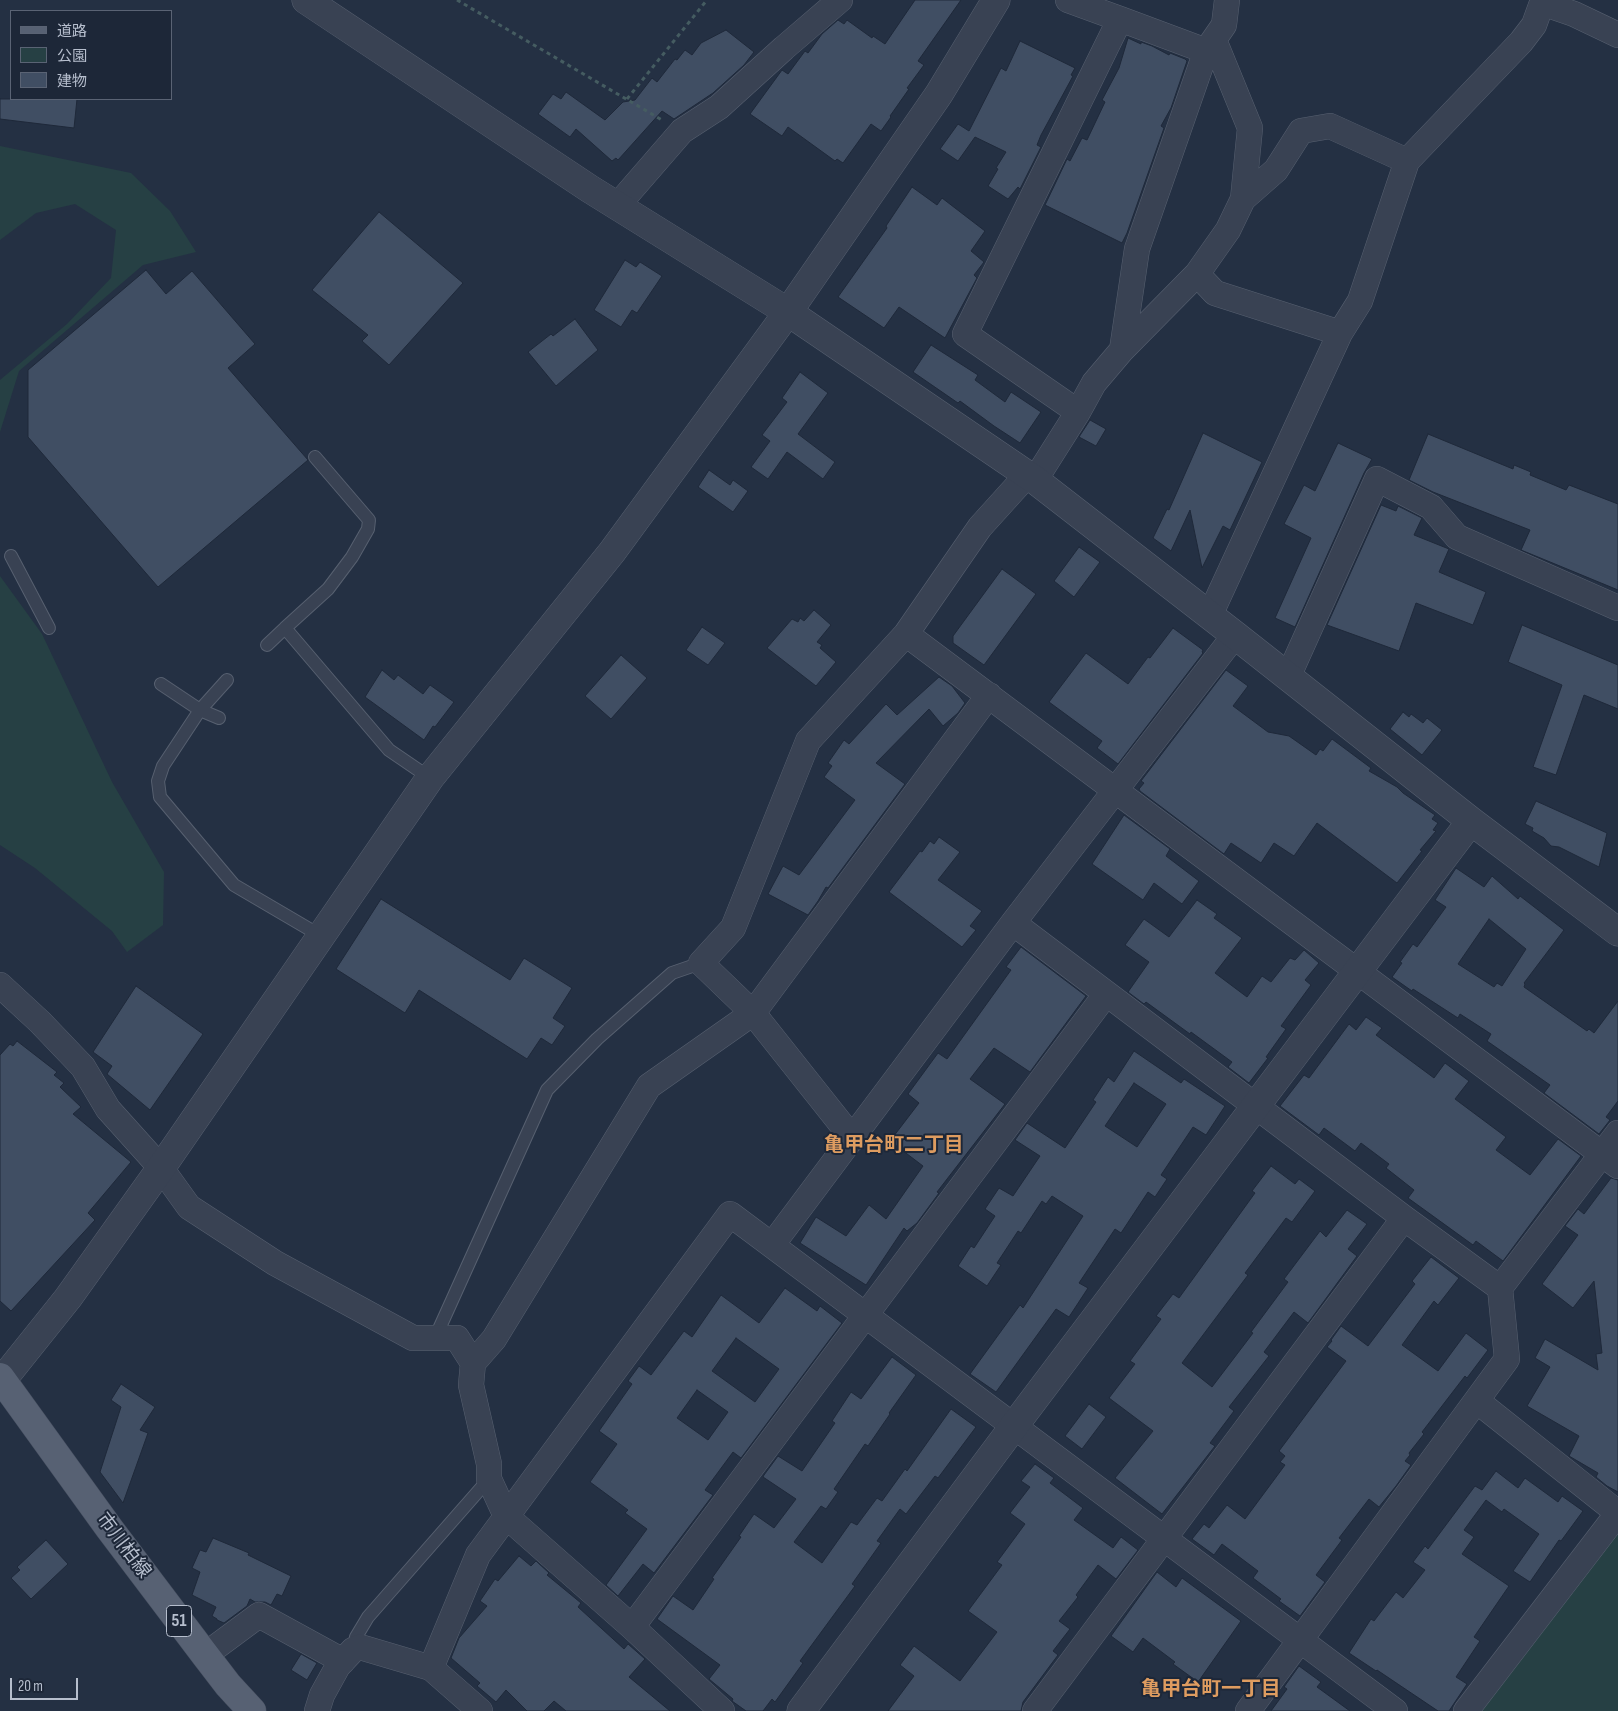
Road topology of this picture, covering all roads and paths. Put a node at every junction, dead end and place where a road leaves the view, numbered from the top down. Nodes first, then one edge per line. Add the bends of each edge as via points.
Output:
1 (306, 0) edge
2 (457, 0) edge
3 (707, 0) edge
4 (840, 0) edge
5 (996, 0) edge
6 (1068, 0) edge
7 (1227, 0) edge
8 (1543, 1) edge
9 (1120, 18) junction
10 (1618, 35) edge
11 (1210, 45) junction
12 (627, 99) junction
13 (682, 131) junction
14 (1408, 160) junction
15 (1243, 199) junction
16 (617, 206) junction
17 (1197, 274) junction
18 (788, 312) junction
19 (1340, 333) junction
20 (1122, 350) junction
21 (1078, 412) junction
22 (315, 457) dead end
23 (1031, 478) junction
24 (11, 556) dead end
25 (1618, 608) edge
26 (1210, 615) junction
27 (49, 628) dead end
28 (285, 628) junction
29 (906, 634) junction
30 (1235, 634) junction
31 (267, 645) dead end
32 (1288, 677) junction
33 (227, 680) dead end
34 (161, 684) dead end
35 (989, 695) junction
36 (200, 710) junction
37 (219, 718) dead end
38 (430, 778) junction
39 (1115, 789) junction
40 (1471, 820) junction
41 (1013, 923) junction
42 (1618, 932) edge
43 (321, 936) junction
44 (701, 963) junction
45 (1357, 971) junction
46 (0, 985) edge
47 (1106, 994) junction
48 (753, 1013) junction
49 (1256, 1106) junction
50 (1618, 1133) edge
51 (852, 1139) junction
52 (1610, 1160) edge
53 (161, 1168) junction
54 (1404, 1218) junction
55 (772, 1245) junction
56 (1500, 1288) junction
57 (865, 1316) junction
58 (435, 1338) junction
59 (473, 1363) junction
60 (1, 1380) edge
61 (1477, 1401) junction
62 (1014, 1426) junction
63 (489, 1479) junction
64 (506, 1516) junction
65 (1165, 1539) junction
66 (632, 1627) junction
67 (1300, 1640) junction
68 (348, 1655) junction
69 (204, 1656) junction
70 (431, 1668) junction
71 (252, 1711) edge
72 (317, 1711) edge
73 (480, 1711) edge
74 (722, 1711) edge
75 (801, 1711) edge
76 (1036, 1711) edge
77 (1248, 1711) edge
78 (1395, 1711) edge
79 (1466, 1711) edge

1 - 16 street
2 - 12 path
3 - 12 path
4 - 13 street via 719,107
5 - 18 street via 939,94
6 - 9 street
7 - 11 street via 1224,25
8 - 10 street
8 - 14 street via 1534,24 1521,42
9 - 11 street
9 - 21 street via 965,334
11 - 15 street via 1250,128
11 - 20 street via 1137,249
12 - 13 path
13 - 16 street
14 - 15 street via 1330,126 1301,131 1276,170
14 - 19 street via 1360,301
15 - 17 street via 1228,230
16 - 18 street
17 - 19 street via 1215,294
17 - 20 street
18 - 23 street
18 - 38 street via 612,552
19 - 26 street
20 - 21 street via 1094,383
21 - 23 street
22 - 28 lane via 369,520 368,529 328,589
23 - 26 street
23 - 29 street via 980,527
24 - 27 lane
25 - 32 street via 1457,536 1431,506 1377,479
26 - 30 street
28 - 31 lane
28 - 38 lane via 389,750
29 - 35 street
29 - 44 street via 808,740 733,928
30 - 32 street
30 - 39 street
32 - 40 street
33 - 36 lane
34 - 36 lane
35 - 39 street
35 - 48 street
36 - 37 lane
36 - 43 lane via 162,766 158,781 160,797 234,885
38 - 43 street
39 - 41 street
39 - 45 street
40 - 42 street
40 - 45 street
41 - 47 street
41 - 51 street
43 - 53 street
44 - 48 street
44 - 58 lane via 672,973 597,1039 547,1090
45 - 49 street
45 - 52 street
46 - 53 street via 83,1068 108,1109
47 - 49 street
47 - 57 street
48 - 51 street
48 - 59 street via 649,1086 494,1339
49 - 54 street
49 - 62 street
50 - 52 street
51 - 55 street
52 - 56 street
53 - 58 street via 189,1207 275,1263 414,1338
53 - 60 street via 68,1298
54 - 56 street
54 - 65 street
55 - 57 street
55 - 64 street via 730,1214
56 - 61 street via 1507,1358
57 - 62 street
57 - 66 street
58 - 59 street via 457,1338
59 - 63 street via 471,1385 489,1464
60 - 69 main road, 市川柏線 / 51
61 - 67 street
61 - 79 street via 1618,1513
62 - 65 street
62 - 75 street
63 - 64 street
63 - 68 lane via 368,1617
64 - 66 street
64 - 70 street via 478,1555
65 - 67 street
65 - 76 street
66 - 74 street
67 - 77 street
67 - 78 street
68 - 69 street via 259,1616
68 - 70 street via 360,1647
68 - 72 street via 322,1695
69 - 71 main road, 市川柏線 / 51
70 - 73 street

